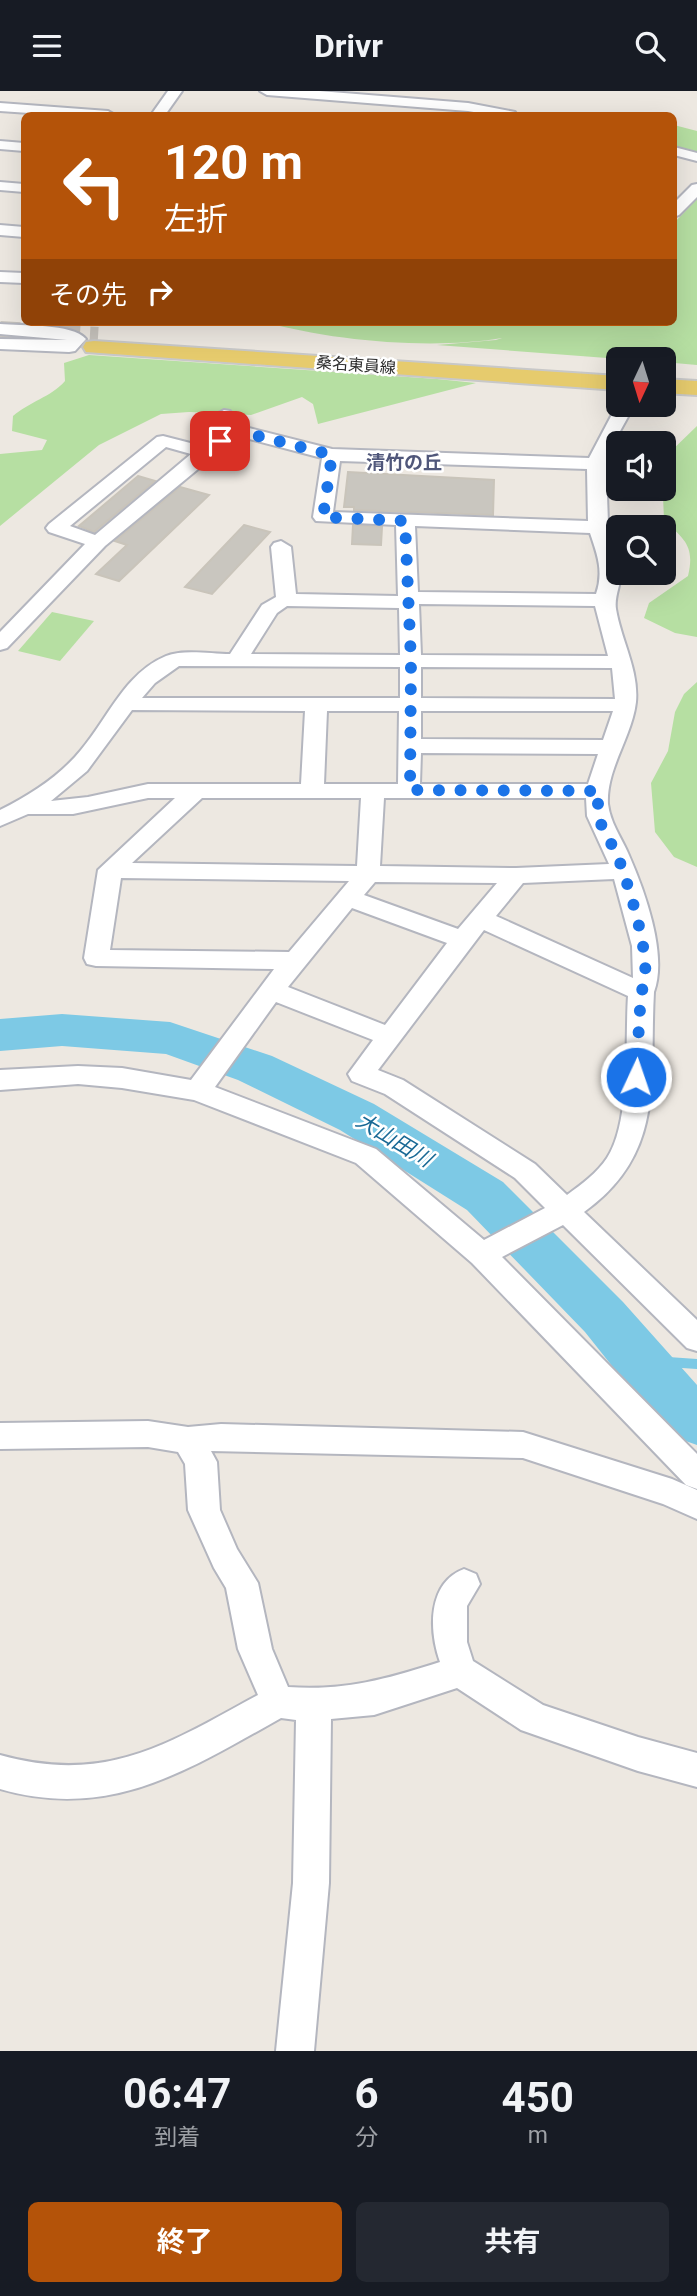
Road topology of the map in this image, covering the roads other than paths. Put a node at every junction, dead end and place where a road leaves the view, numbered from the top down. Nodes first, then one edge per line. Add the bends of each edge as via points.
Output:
1 (175, 91) edge
2 (267, 91) edge
3 (0, 107) edge
4 (477, 108) edge
5 (68, 112) edge
6 (160, 112) edge
7 (496, 112) edge
8 (0, 145) edge
9 (21, 147) edge
10 (677, 152) edge
11 (697, 157) edge
12 (0, 186) edge
13 (21, 188) edge
14 (0, 230) edge
15 (21, 232) edge
16 (0, 277) edge
17 (21, 278) edge
18 (0, 329) edge
19 (0, 344) edge
20 (606, 371) edge
21 (676, 376) edge
22 (697, 377) edge
23 (606, 382) edge
24 (676, 387) edge
25 (697, 388) edge
26 (619, 417) edge
27 (205, 452) junction
28 (332, 455) junction
29 (597, 464) junction
30 (405, 521) junction
31 (598, 527) junction
32 (99, 542) junction
33 (281, 547) dead end
34 (286, 600) junction
35 (407, 600) junction
36 (605, 600) junction
37 (0, 644) edge
38 (236, 660) junction
39 (411, 661) junction
40 (620, 662) junction
41 (124, 704) junction
42 (316, 704) junction
43 (409, 705) junction
44 (625, 705) junction
45 (410, 746) junction
46 (609, 747) junction
47 (373, 790) junction
48 (410, 790) junction
49 (196, 791) junction
50 (312, 791) junction
51 (599, 791) junction
52 (27, 807) junction
53 (0, 820) edge
54 (110, 870) junction
55 (621, 871) junction
56 (368, 874) junction
57 (516, 876) junction
58 (348, 898) junction
59 (481, 919) junction
60 (463, 940) junction
61 (294, 961) junction
62 (271, 990) junction
63 (641, 992) junction
64 (388, 1036) junction
65 (0, 1080) edge
66 (204, 1083) junction
67 (564, 1209) junction
68 (482, 1255) junction
69 (697, 1339) edge
70 (0, 1436) edge
71 (188, 1440) junction
72 (697, 1475) edge
73 (697, 1506) edge
74 (464, 1584) dead end
75 (460, 1671) junction
76 (278, 1702) junction
77 (314, 1705) junction
78 (697, 1770) edge
79 (0, 1772) edge
80 (295, 2051) edge

1 - 6 street
2 - 4 street
3 - 5 street
4 - 7 street
8 - 9 street
10 - 11 street
12 - 13 street
14 - 15 street
16 - 17 street
18 - 19 street via 78,339 60,348
20 - 23 main road, 桑名東員線 via 96,342
21 - 22 main road
24 - 25 main road
26 - 29 street via 598,453
27 - 28 street via 230,423
27 - 32 street
27 - 32 street via 163,441 56,529
28 - 29 street
28 - 30 street via 323,517
29 - 31 street
30 - 31 street
30 - 35 street
31 - 36 street via 612,578
32 - 37 street
33 - 34 street
34 - 35 street
34 - 38 street via 269,609
35 - 36 street
35 - 39 street
36 - 40 street
38 - 39 street
38 - 41 street via 164,664
39 - 40 street
39 - 43 street
40 - 44 street via 626,677
41 - 42 street
41 - 52 street via 79,766
42 - 43 street
42 - 50 street
43 - 44 street
43 - 45 street
44 - 46 street
45 - 46 street
45 - 48 street
46 - 51 street
47 - 48 street
47 - 50 street
47 - 56 street
48 - 51 street
49 - 50 street
49 - 52 street via 148,791 105,803
49 - 54 street
51 - 55 street via 598,813
52 - 53 street
54 - 56 street
54 - 61 street via 96,958
55 - 57 street
55 - 63 street via 643,947 646,969
56 - 57 street
56 - 58 street
57 - 59 street
58 - 60 street
58 - 61 street
59 - 60 street
59 - 63 street
60 - 64 street
61 - 62 street
62 - 64 street
62 - 66 street
63 - 67 street via 632,1129 619,1162 597,1187
64 - 67 street via 361,1074 394,1087 466,1130 525,1171
65 - 66 street via 78,1075
66 - 68 street via 366,1156
67 - 68 street
67 - 69 street
68 - 72 street
70 - 71 street via 148,1434
71 - 73 street via 523,1445 672,1493
71 - 76 street via 201,1462 204,1510 225,1558 242,1583 255,1649
74 - 75 street via 451,1602 450,1642
75 - 77 street via 374,1699
75 - 78 street via 533,1717
76 - 77 street
76 - 79 street via 187,1752 120,1778 68,1783
77 - 80 street via 311,1883

